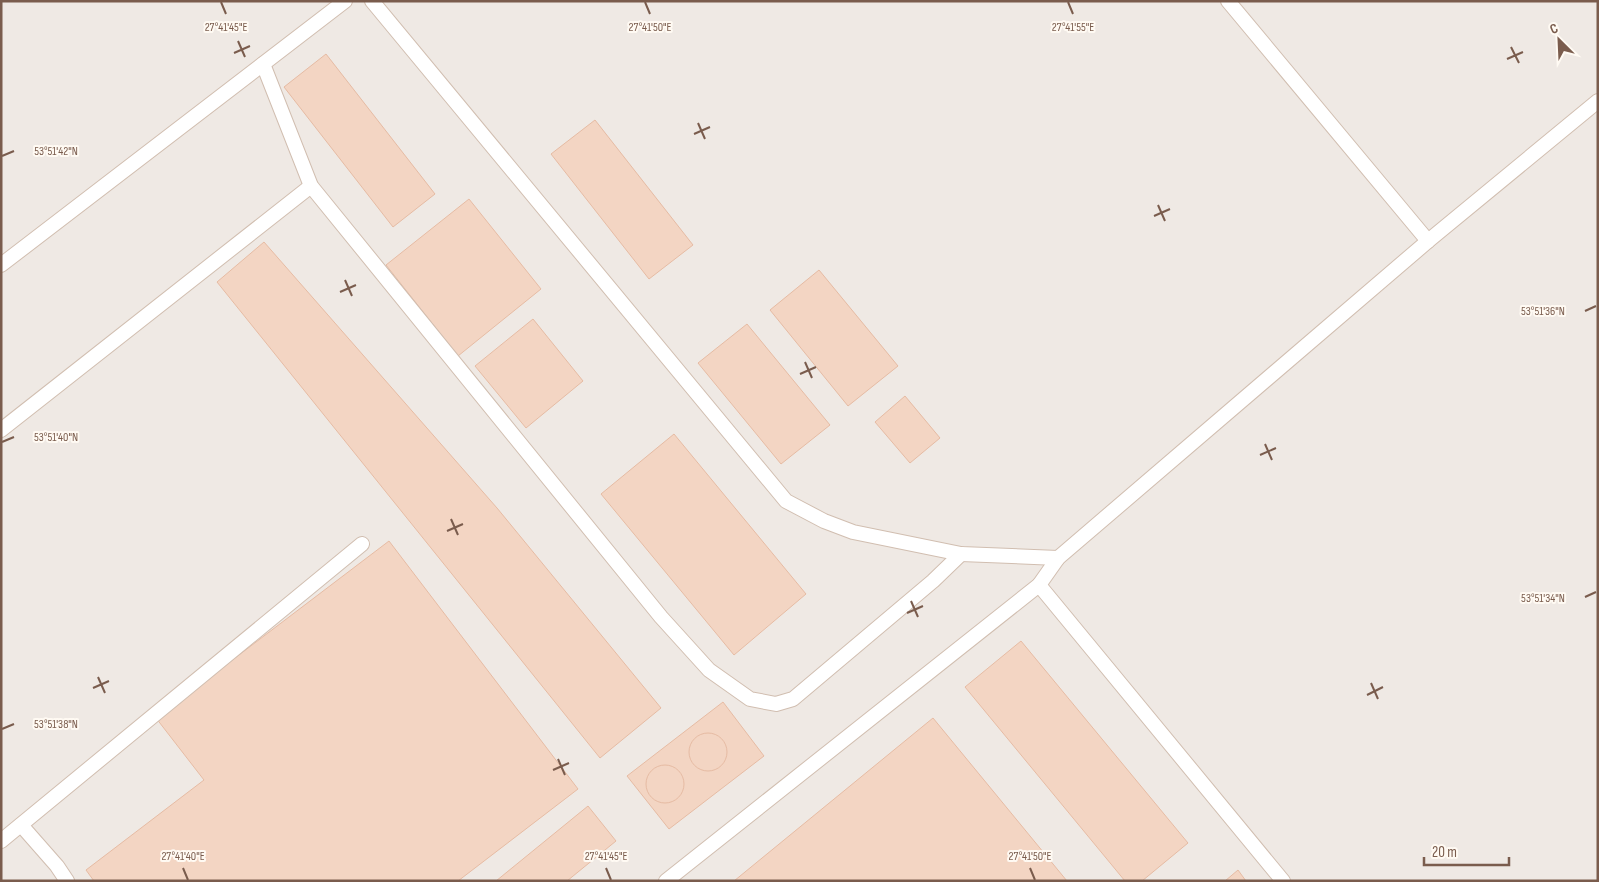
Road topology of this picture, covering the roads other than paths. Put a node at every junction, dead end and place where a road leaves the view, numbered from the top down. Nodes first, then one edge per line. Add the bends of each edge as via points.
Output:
1 (345, 1) edge
2 (372, 1) edge
3 (1228, 1) edge
4 (263, 64) junction
5 (1598, 101) edge
6 (311, 186) junction
7 (1428, 241) junction
8 (1, 265) edge
9 (1, 430) edge
10 (362, 544) dead end
11 (962, 554) junction
12 (1058, 558) junction
13 (1039, 585) junction
14 (21, 825) junction
15 (1, 841) edge
16 (67, 881) edge
17 (666, 881) edge
18 (1283, 881) edge

1 - 4 lane
2 - 11 lane via 786,501 853,532
3 - 7 lane
4 - 6 lane
4 - 8 lane
5 - 7 lane
6 - 9 lane
6 - 11 lane via 661,617 709,670 750,699 776,704 793,699
7 - 12 lane
10 - 14 lane
11 - 12 lane
12 - 13 lane
13 - 17 lane
13 - 18 lane
14 - 15 lane
14 - 16 lane

